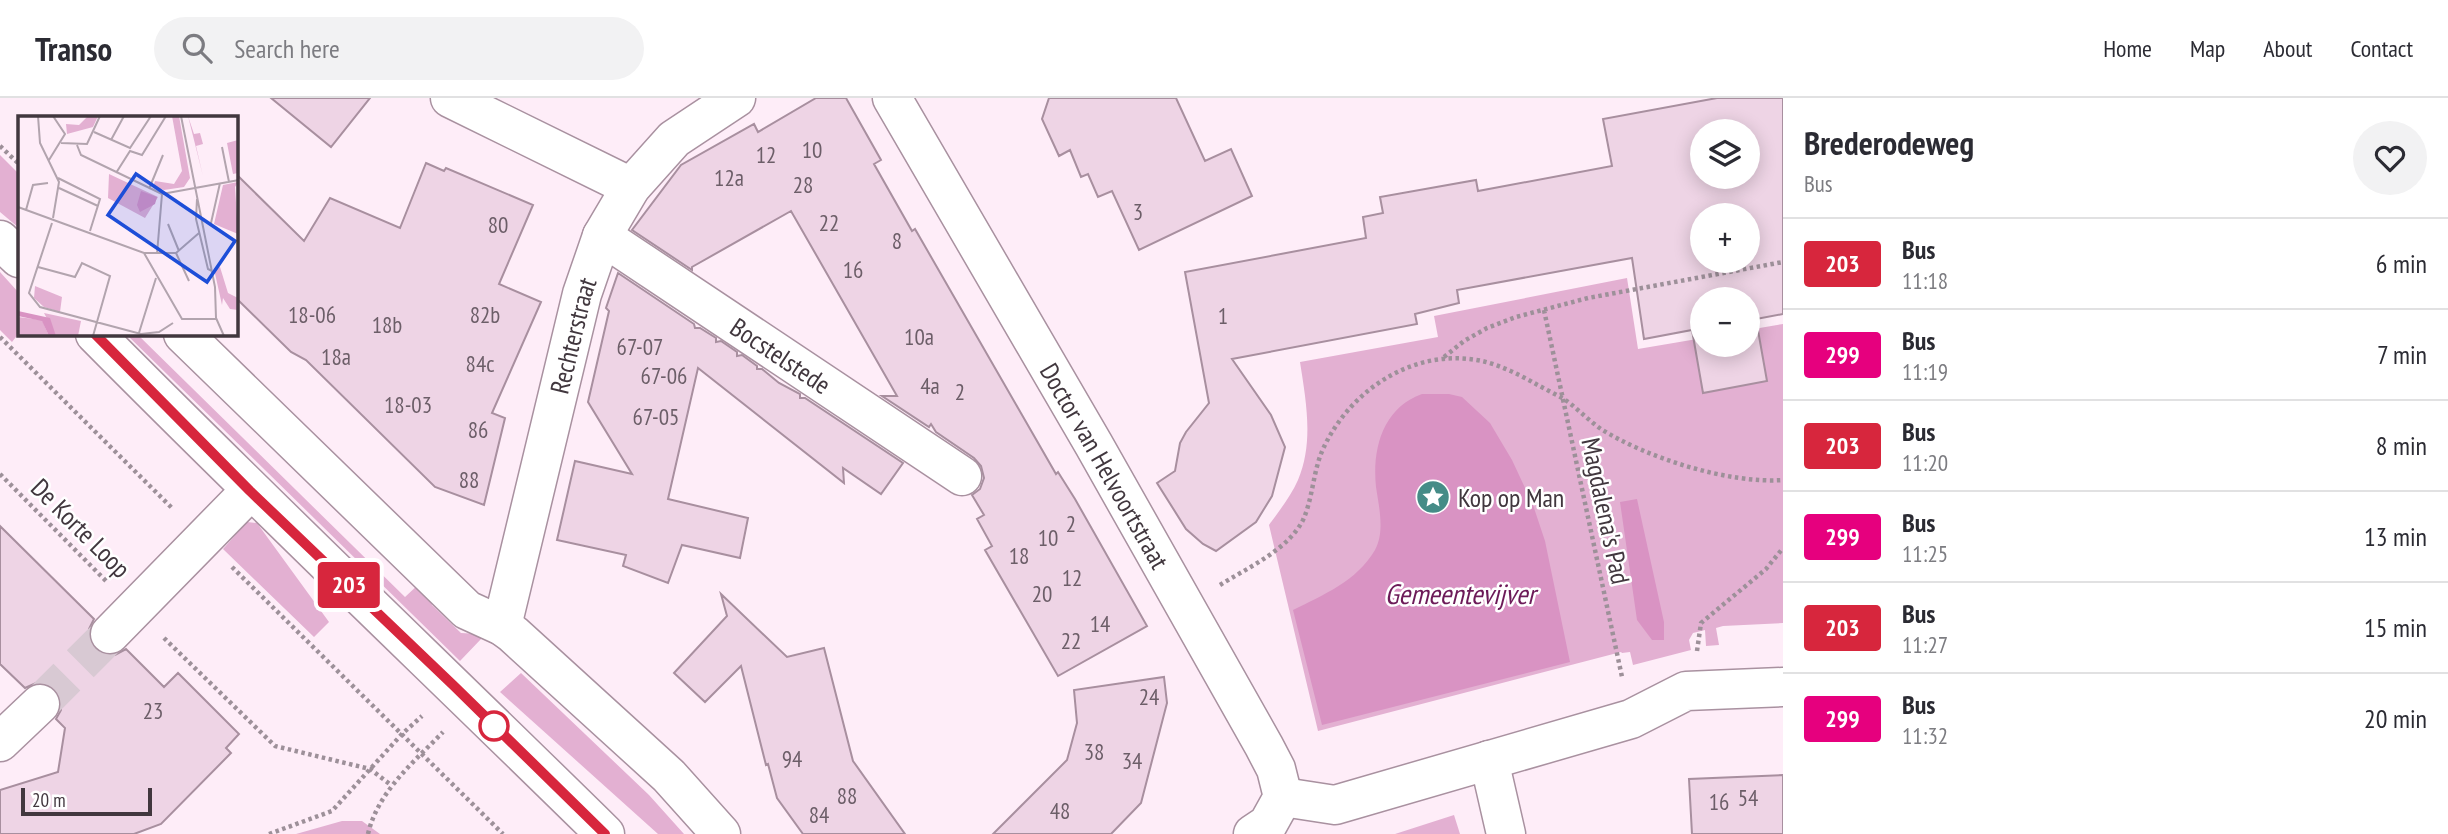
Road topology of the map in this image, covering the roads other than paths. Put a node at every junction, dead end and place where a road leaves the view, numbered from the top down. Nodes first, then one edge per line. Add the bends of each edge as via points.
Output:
1 (450, 98) edge
2 (736, 98) edge
3 (897, 107) edge
4 (631, 187) junction
5 (602, 236) junction
6 (0, 240) edge
7 (18, 257) edge
8 (97, 336) edge
9 (185, 336) edge
10 (962, 476) dead end
11 (250, 491) junction
12 (123, 622) tunnel mouth
13 (502, 626) junction
14 (1783, 687) edge
15 (40, 704) tunnel mouth
16 (0, 742) edge
17 (1489, 760) junction
18 (1283, 797) junction
19 (605, 834) edge
20 (721, 834) edge
21 (1253, 834) edge
22 (1506, 834) edge

1 - 4 street
2 - 4 street, Rechterstraat via 674,139
3 - 18 street, Doctor van Helvoortstraat via 1264,746
4 - 5 street, Rechterstraat
5 - 10 street, Bocstelstede
5 - 13 street, Rechterstraat via 582,294
6 - 7 street
8 - 11 street
9 - 13 street via 467,610
11 - 12 street
11 - 19 street
13 - 20 street via 669,776
14 - 17 street via 1686,691 1631,719
15 - 16 street
17 - 18 street via 1335,805
17 - 22 street
18 - 21 street via 1268,824

